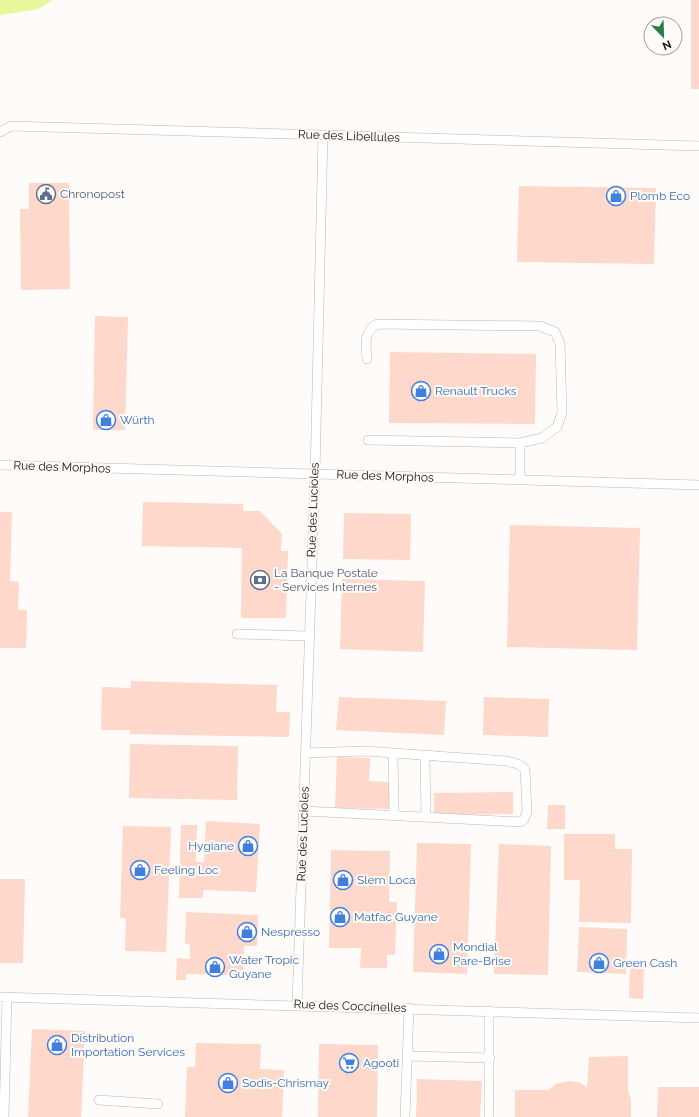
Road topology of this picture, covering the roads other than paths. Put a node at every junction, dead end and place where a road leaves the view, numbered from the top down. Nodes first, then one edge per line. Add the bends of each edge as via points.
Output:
1 (0, 132) edge
2 (323, 135) junction
3 (699, 146) edge
4 (367, 359) dead end
5 (368, 440) dead end
6 (520, 443) junction
7 (0, 465) edge
8 (315, 474) junction
9 (520, 480) junction
10 (699, 485) edge
11 (237, 634) dead end
12 (309, 636) junction
13 (306, 752) junction
14 (393, 753) junction
15 (425, 755) junction
16 (304, 812) junction
17 (394, 815) junction
18 (426, 817) junction
19 (4, 997) edge
20 (297, 1004) junction
21 (409, 1008) junction
22 (489, 1011) junction
23 (699, 1018) edge
24 (3, 1040) edge
25 (408, 1056) junction
26 (490, 1058) junction
27 (98, 1100) dead end
28 (158, 1104) dead end
29 (4, 1117) edge
30 (405, 1117) edge
31 (490, 1117) edge

1 - 2 lane, Rue des Libellules via 11,126
2 - 3 lane, Rue des Libellules
2 - 8 lane, Rue des Lucioles
4 - 6 lane via 366,336 370,328 377,324 540,326 555,332 560,343 562,413 556,427 542,438
5 - 6 lane
6 - 9 lane
7 - 8 lane, Rue des Morphos
8 - 9 lane, Rue des Morphos
8 - 12 lane, Rue des Lucioles
9 - 10 lane, Rue des Morphos
11 - 12 lane
12 - 13 lane, Rue des Lucioles
13 - 14 lane
13 - 16 lane, Rue des Lucioles
14 - 15 lane
14 - 17 lane
15 - 18 lane
15 - 18 lane via 518,764 525,769 527,812 521,822
16 - 17 lane
16 - 20 lane, Rue des Lucioles
17 - 18 lane
19 - 20 lane, Rue des Coccinelles
19 - 24 lane
20 - 21 lane, Rue des Coccinelles
21 - 22 lane, Rue des Coccinelles
21 - 25 lane
22 - 23 lane, Rue des Coccinelles
22 - 26 lane
24 - 29 lane
25 - 26 lane
25 - 30 lane
26 - 31 lane
27 - 28 lane

